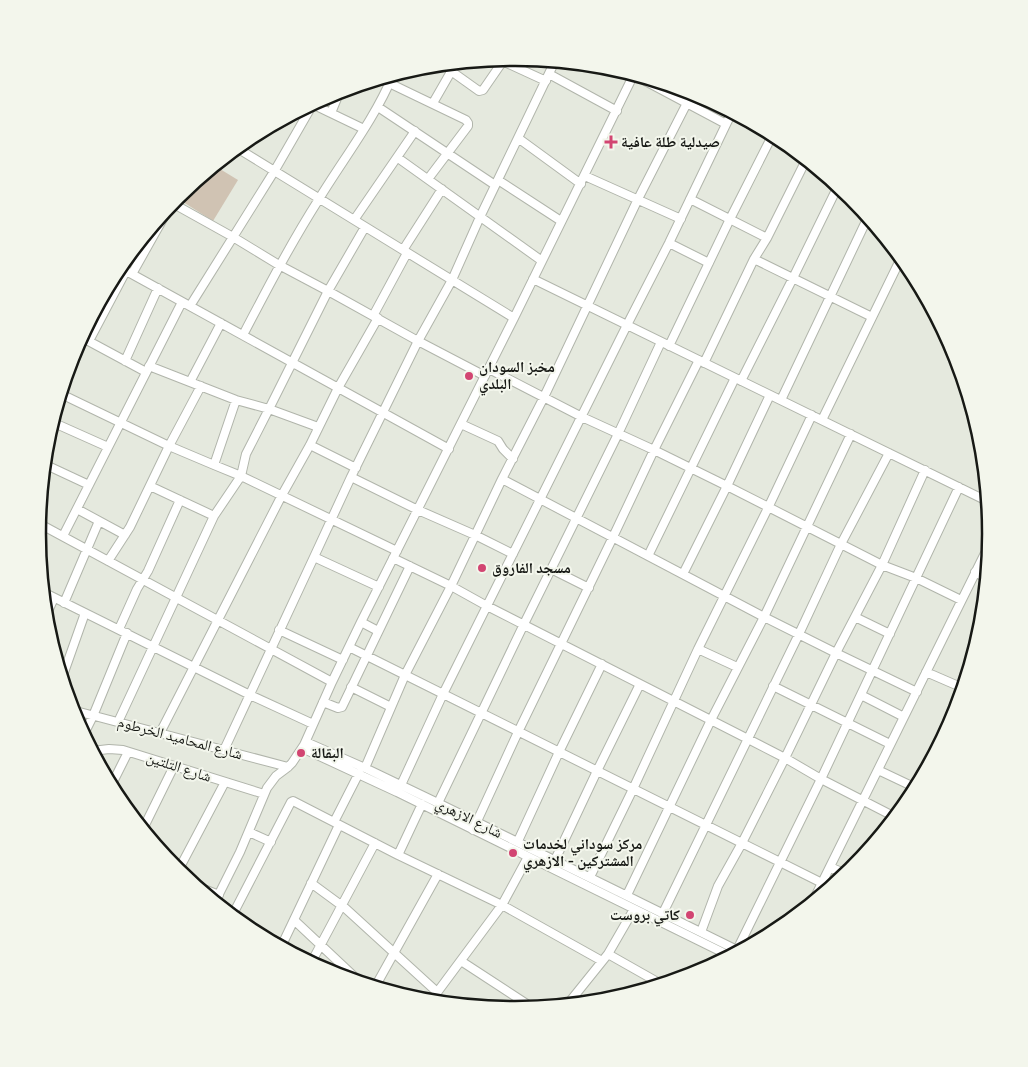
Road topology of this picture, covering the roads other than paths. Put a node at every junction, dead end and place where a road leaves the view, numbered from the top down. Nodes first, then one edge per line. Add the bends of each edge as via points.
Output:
1 (518, 66) edge
2 (497, 67) edge
3 (552, 68) edge
4 (451, 71) joint
5 (548, 77) junction
6 (631, 81) edge
7 (389, 83) joint
8 (665, 91) edge
9 (688, 99) edge
10 (336, 101) edge
11 (433, 103) junction
12 (687, 103) junction
13 (378, 107) junction
14 (320, 108) edge
15 (617, 111) junction
16 (331, 113) junction
17 (307, 114) edge
18 (729, 118) edge
19 (726, 124) junction
20 (364, 130) junction
21 (414, 132) junction
22 (518, 138) junction
23 (769, 142) edge
24 (244, 152) edge
25 (446, 153) junction
26 (398, 158) junction
27 (805, 167) edge
28 (274, 170) junction
29 (585, 176) junction
30 (428, 179) junction
31 (497, 182) junction
32 (581, 184) junction
33 (442, 189) junction
34 (834, 193) edge
35 (319, 199) junction
36 (638, 199) junction
37 (690, 199) junction
38 (179, 207) edge
39 (480, 217) junction
40 (681, 219) junction
41 (730, 219) junction
42 (354, 220) junction
43 (561, 222) junction
44 (865, 224) edge
45 (365, 226) junction
46 (232, 237) junction
47 (766, 238) junction
48 (669, 243) junction
49 (405, 252) junction
50 (754, 259) junction
51 (542, 261) junction
52 (709, 263) junction
53 (279, 265) junction
54 (898, 267) edge
55 (126, 271) edge
56 (793, 278) junction
57 (533, 279) junction
58 (452, 280) junction
59 (158, 288) junction
60 (328, 291) junction
61 (830, 296) junction
62 (182, 302) junction
63 (190, 306) junction
64 (588, 306) junction
65 (375, 317) junction
66 (872, 317) junction
67 (514, 318) junction
68 (221, 323) junction
69 (627, 325) junction
70 (243, 336) junction
71 (88, 341) edge
72 (418, 341) junction
73 (661, 342) junction
74 (669, 346) junction
75 (125, 361) junction
76 (701, 361) junction
77 (292, 363) junction
78 (148, 369) junction
79 (487, 372) junction
80 (738, 379) junction
81 (190, 382) junction
82 (201, 386) junction
83 (338, 388) junction
84 (770, 395) junction
85 (544, 397) junction
86 (66, 400) edge
87 (236, 400) junction
88 (781, 400) junction
89 (270, 409) junction
90 (383, 413) junction
91 (812, 415) junction
92 (582, 416) junction
93 (822, 420) junction
94 (121, 423) junction
95 (461, 424) junction
96 (59, 425) edge
97 (318, 427) junction
98 (618, 434) junction
99 (851, 434) junction
100 (310, 445) junction
101 (169, 446) junction
102 (108, 447) junction
103 (449, 449) junction
104 (654, 450) junction
105 (889, 453) junction
106 (513, 459) junction
107 (214, 465) junction
108 (51, 467) edge
109 (356, 468) junction
110 (690, 468) junction
111 (925, 470) junction
112 (241, 476) junction
113 (351, 477) junction
114 (502, 479) junction
115 (89, 484) junction
116 (150, 486) junction
117 (727, 486) junction
118 (959, 487) junction
119 (282, 495) junction
120 (980, 498) edge
121 (180, 500) junction
122 (540, 500) junction
123 (768, 508) junction
124 (77, 509) junction
125 (418, 510) junction
126 (214, 516) junction
127 (576, 518) junction
128 (332, 519) junction
129 (99, 521) junction
130 (46, 527) edge
131 (808, 527) junction
132 (125, 534) junction
133 (476, 535) junction
134 (62, 536) junction
135 (613, 538) junction
136 (841, 544) junction
137 (86, 549) junction
138 (513, 554) junction
139 (395, 555) junction
140 (648, 556) junction
141 (314, 557) junction
142 (981, 560) edge
143 (108, 561) junction
144 (882, 565) junction
145 (410, 566) junction
146 (551, 568) junction
147 (975, 572) junction
148 (683, 574) junction
149 (980, 575) edge
150 (916, 578) junction
151 (143, 579) junction
152 (451, 586) junction
153 (379, 587) junction
154 (589, 588) junction
155 (725, 595) junction
156 (50, 596) edge
157 (54, 598) junction
158 (176, 598) junction
159 (961, 600) junction
160 (64, 602) junction
161 (51, 604) edge
162 (487, 606) junction
163 (85, 613) junction
164 (764, 617) junction
165 (855, 617) junction
166 (217, 620) junction
167 (361, 622) junction
168 (524, 624) junction
169 (119, 629) junction
170 (279, 630) junction
171 (378, 631) junction
172 (127, 633) junction
173 (799, 634) junction
174 (890, 634) junction
175 (562, 644) junction
176 (153, 646) junction
177 (349, 647) junction
178 (698, 649) junction
179 (271, 650) junction
180 (836, 653) junction
181 (366, 656) junction
182 (343, 660) junction
183 (602, 664) junction
184 (66, 667) edge
185 (194, 667) junction
186 (737, 667) junction
187 (873, 670) junction
188 (926, 672) junction
189 (405, 675) junction
190 (332, 682) junction
191 (640, 684) junction
192 (957, 685) edge
193 (774, 686) junction
194 (351, 687) junction
195 (916, 692) junction
196 (443, 694) junction
197 (250, 695) junction
198 (861, 695) junction
199 (323, 702) junction
200 (674, 702) junction
201 (810, 705) junction
202 (391, 706) junction
203 (82, 713) edge
204 (481, 713) junction
205 (93, 716) junction
206 (904, 717) junction
207 (711, 720) junction
208 (118, 722) junction
209 (848, 723) junction
210 (313, 724) junction
211 (88, 726) edge
212 (518, 732) junction
213 (160, 733) junction
214 (748, 739) junction
215 (890, 744) junction
216 (304, 745) junction
217 (100, 750) edge
218 (224, 750) junction
219 (128, 752) junction
220 (559, 752) junction
221 (785, 758) junction
222 (174, 766) junction
223 (288, 767) junction
224 (362, 770) junction
225 (878, 770) junction
226 (597, 771) junction
227 (115, 777) edge
228 (821, 780) junction
229 (225, 782) junction
230 (908, 784) edge
231 (401, 785) junction
232 (633, 789) junction
233 (264, 794) junction
234 (863, 800) junction
235 (438, 802) junction
236 (422, 804) junction
237 (668, 806) junction
238 (888, 813) edge
239 (146, 822) edge
240 (478, 822) junction
241 (336, 824) junction
242 (706, 825) junction
243 (473, 830) junction
244 (249, 832) junction
245 (270, 842) junction
246 (518, 842) junction
247 (375, 843) junction
248 (742, 843) junction
249 (398, 855) junction
250 (528, 857) junction
251 (556, 860) junction
252 (779, 862) junction
253 (182, 863) edge
254 (830, 867) junction
255 (838, 870) edge
256 (438, 874) junction
257 (590, 877) junction
258 (311, 883) junction
259 (822, 883) junction
260 (820, 887) edge
261 (627, 895) junction
262 (218, 896) edge
263 (342, 905) junction
264 (502, 905) junction
265 (235, 909) edge
266 (634, 909) junction
267 (663, 913) junction
268 (294, 920) junction
269 (701, 932) junction
270 (284, 941) edge
271 (742, 942) edge
272 (320, 945) junction
273 (732, 947) edge
274 (722, 952) edge
275 (394, 954) junction
276 (608, 954) junction
277 (314, 956) edge
278 (461, 961) junction
279 (602, 961) junction
280 (347, 970) edge
281 (652, 980) edge
282 (379, 981) edge
283 (437, 992) joint
284 (573, 997) edge
285 (522, 1001) edge

1 - 5 street
2 - 4 street via 483,90 479,91
3 - 5 street
4 - 11 street
5 - 15 street
5 - 22 street
6 - 15 street
7 - 11 street
7 - 13 street
8 - 12 street
9 - 12 street
10 - 16 street
11 - 25 street via 468,123
12 - 19 street
12 - 36 street
13 - 20 street
13 - 21 street
14 - 16 street
15 - 29 street
16 - 20 street
17 - 28 street
18 - 19 street
19 - 37 street
20 - 35 street
21 - 25 street
21 - 26 street
22 - 31 street
22 - 32 street
23 - 41 street
24 - 28 street
25 - 30 street
25 - 31 street
26 - 30 street
26 - 42 street
27 - 47 street
28 - 35 street
28 - 46 street
29 - 32 street
29 - 36 street
30 - 33 street
31 - 39 street
31 - 43 street
32 - 43 street
33 - 39 street
33 - 49 street
34 - 56 street
35 - 42 street
35 - 53 street
36 - 40 street
36 - 64 street
37 - 40 street
37 - 41 street
38 - 46 street
39 - 51 street
39 - 58 street
40 - 48 street
41 - 47 street
41 - 52 street
42 - 45 street
43 - 51 street
44 - 61 street
45 - 49 street
45 - 60 street
46 - 53 street
46 - 63 street
47 - 50 street
48 - 52 street
48 - 69 street
49 - 58 street
49 - 65 street
50 - 56 street
50 - 76 street
51 - 57 street
52 - 74 street
53 - 60 street
53 - 70 street
54 - 66 street
55 - 59 street
56 - 61 street
56 - 80 street
57 - 64 street
57 - 67 street
58 - 67 street
58 - 72 street
59 - 62 street
59 - 75 street
60 - 65 street
60 - 77 street
61 - 66 street
61 - 88 street
62 - 63 street
62 - 78 street
63 - 68 street
64 - 69 street
64 - 85 street
65 - 72 street
65 - 83 street
66 - 93 street
67 - 79 street
68 - 70 street
68 - 81 street
69 - 73 street
69 - 92 street
70 - 77 street
71 - 75 street
72 - 79 street
72 - 90 street
73 - 74 street
73 - 98 street
74 - 76 street
75 - 78 street
76 - 80 street
76 - 104 street
77 - 83 street
77 - 89 street
78 - 81 street
78 - 94 street
79 - 85 street
79 - 95 street
80 - 84 street
80 - 110 street
81 - 82 street
82 - 87 street
82 - 101 street
83 - 90 street
83 - 97 street
84 - 88 street
84 - 117 street
85 - 92 street
85 - 106 street
86 - 94 street
87 - 89 street
87 - 107 street
88 - 91 street
89 - 97 street
89 - 112 street via 246,454
90 - 103 street
90 - 109 street
91 - 93 street
91 - 123 street
92 - 98 street
92 - 122 street
93 - 99 street
94 - 101 street
94 - 102 street
95 - 103 street
95 - 106 street via 498,441
96 - 102 street
97 - 100 street
98 - 104 street
98 - 127 street
99 - 105 street
99 - 131 street
100 - 109 street
100 - 119 street
101 - 107 street
101 - 116 street
102 - 115 street
103 - 125 street
104 - 110 street
104 - 135 street
105 - 111 street
105 - 136 street
106 - 114 street
107 - 112 street
108 - 115 street
109 - 113 street
110 - 117 street
110 - 140 street
111 - 118 street
111 - 144 street
112 - 119 street
112 - 126 street
113 - 125 street
113 - 128 street
114 - 122 street
114 - 133 street
115 - 124 street
116 - 121 street
116 - 132 street
117 - 123 street
117 - 148 street
118 - 120 street
118 - 150 street
119 - 128 street
119 - 166 street
121 - 126 street
121 - 151 street
122 - 127 street
122 - 138 street
123 - 131 street
123 - 155 street
124 - 129 street
124 - 134 street
125 - 133 street
125 - 139 street
126 - 158 street
127 - 135 street
127 - 146 street
128 - 139 street
128 - 141 street
129 - 132 street
129 - 137 street
130 - 134 street
131 - 136 street
131 - 164 street
132 - 143 street
133 - 138 street
133 - 152 street
134 - 137 street
135 - 140 street
135 - 154 street
136 - 144 street
136 - 173 street
137 - 143 street
137 - 160 street
138 - 162 street
139 - 145 street
139 - 153 street
140 - 148 street
141 - 153 street
141 - 170 street
142 - 147 street
143 - 151 street
144 - 150 street
144 - 165 street
145 - 152 street
145 - 171 street
146 - 154 street
146 - 168 street
147 - 149 street
147 - 159 street
148 - 155 street
150 - 159 street
150 - 174 street
151 - 158 street
151 - 169 street
152 - 162 street
152 - 189 street
153 - 167 street
154 - 175 street
155 - 164 street
155 - 178 street
156 - 157 street
157 - 160 street
157 - 161 street
158 - 166 street
158 - 176 street
159 - 188 street
160 - 163 street
162 - 168 street
162 - 196 street
163 - 169 street
163 - 184 street
164 - 173 street
164 - 186 street
165 - 174 street
165 - 180 street
166 - 179 street
166 - 185 street
167 - 171 street
167 - 177 street
168 - 175 street
168 - 204 street
169 - 172 street
170 - 179 street
170 - 182 street
171 - 181 street
172 - 176 street
172 - 205 street
173 - 180 street
173 - 193 street
174 - 187 street
175 - 183 street
175 - 212 street
176 - 185 street
176 - 208 street
177 - 181 street
177 - 182 street
178 - 186 street
178 - 200 street
179 - 190 street
179 - 197 street
180 - 187 street
180 - 201 street
181 - 189 street
181 - 194 street
182 - 190 street
183 - 191 street
183 - 220 street
185 - 197 street
185 - 213 street
186 - 207 street
187 - 195 street
187 - 198 street
188 - 192 street
188 - 195 street
189 - 196 street
189 - 202 street
190 - 199 street
191 - 200 street
191 - 226 street
193 - 201 street
193 - 214 street
194 - 199 street via 341,708
194 - 202 street
195 - 206 street
196 - 204 street
196 - 231 street
197 - 210 street
197 - 218 street
198 - 206 street
198 - 209 street
199 - 210 street
200 - 207 street
200 - 232 street
201 - 209 street
201 - 221 street
202 - 224 street
203 - 205 street, شارع المحاميد الخرطوم
204 - 212 street
204 - 235 street
205 - 208 street, شارع المحاميد الخرطوم
205 - 211 street
206 - 215 street
207 - 214 street
207 - 237 street
208 - 213 street, شارع المحاميد الخرطوم
209 - 215 street
209 - 228 street
210 - 216 street
212 - 220 street
212 - 240 street
213 - 218 street, شارع المحاميد الخرطوم
214 - 221 street
214 - 242 street
215 - 225 street
216 - 223 street
216 - 224 street, شارع الازهري
217 - 219 street, شارع التلتين
218 - 223 street, شارع المحاميد الخرطوم
219 - 222 street, شارع التلتين
219 - 227 street
220 - 226 street
220 - 246 street
221 - 228 street
221 - 248 street
222 - 229 street, شارع التلتين
222 - 239 street
223 - 233 street via 274,778
224 - 231 street, شارع الازهري
224 - 236 street, شارع الازهري
224 - 241 street
225 - 230 street
225 - 234 street
226 - 232 street
226 - 251 street
228 - 234 street
228 - 252 street
229 - 233 street, شارع التلتين
229 - 253 street
231 - 235 street, شارع الازهري
232 - 237 street
232 - 257 street
233 - 244 street
234 - 238 street
234 - 254 street
235 - 240 street, شارع الازهري
236 - 243 street, شارع الازهري
236 - 249 street
237 - 242 street
237 - 261 street
240 - 243 street
240 - 246 street, شارع الازهري
241 - 245 street via 292,801
241 - 247 street
241 - 258 street
242 - 248 street
242 - 267 street
243 - 250 street, شارع الازهري
244 - 245 street
244 - 262 street
245 - 265 street
246 - 251 street, شارع الازهري
247 - 249 street
247 - 263 street
248 - 252 street
248 - 269 street via 718,886
249 - 256 street
250 - 264 street
250 - 266 street, شارع الازهري
251 - 257 street, شارع الازهري
252 - 259 street
252 - 271 street
254 - 255 street
254 - 259 street
256 - 264 street
256 - 275 street
257 - 261 street, شارع الازهري
258 - 263 street
258 - 268 street
259 - 260 street
261 - 267 street, شارع الازهري
263 - 272 street
263 - 275 street
264 - 278 street
264 - 279 street
266 - 274 street, شارع الازهري
266 - 276 street
267 - 269 street, شارع الازهري
268 - 270 street
268 - 272 street
269 - 273 street, شارع الازهري
272 - 277 street
272 - 280 street
275 - 282 street
275 - 283 street
276 - 279 street
276 - 281 street
278 - 283 street
278 - 285 street
279 - 284 street

